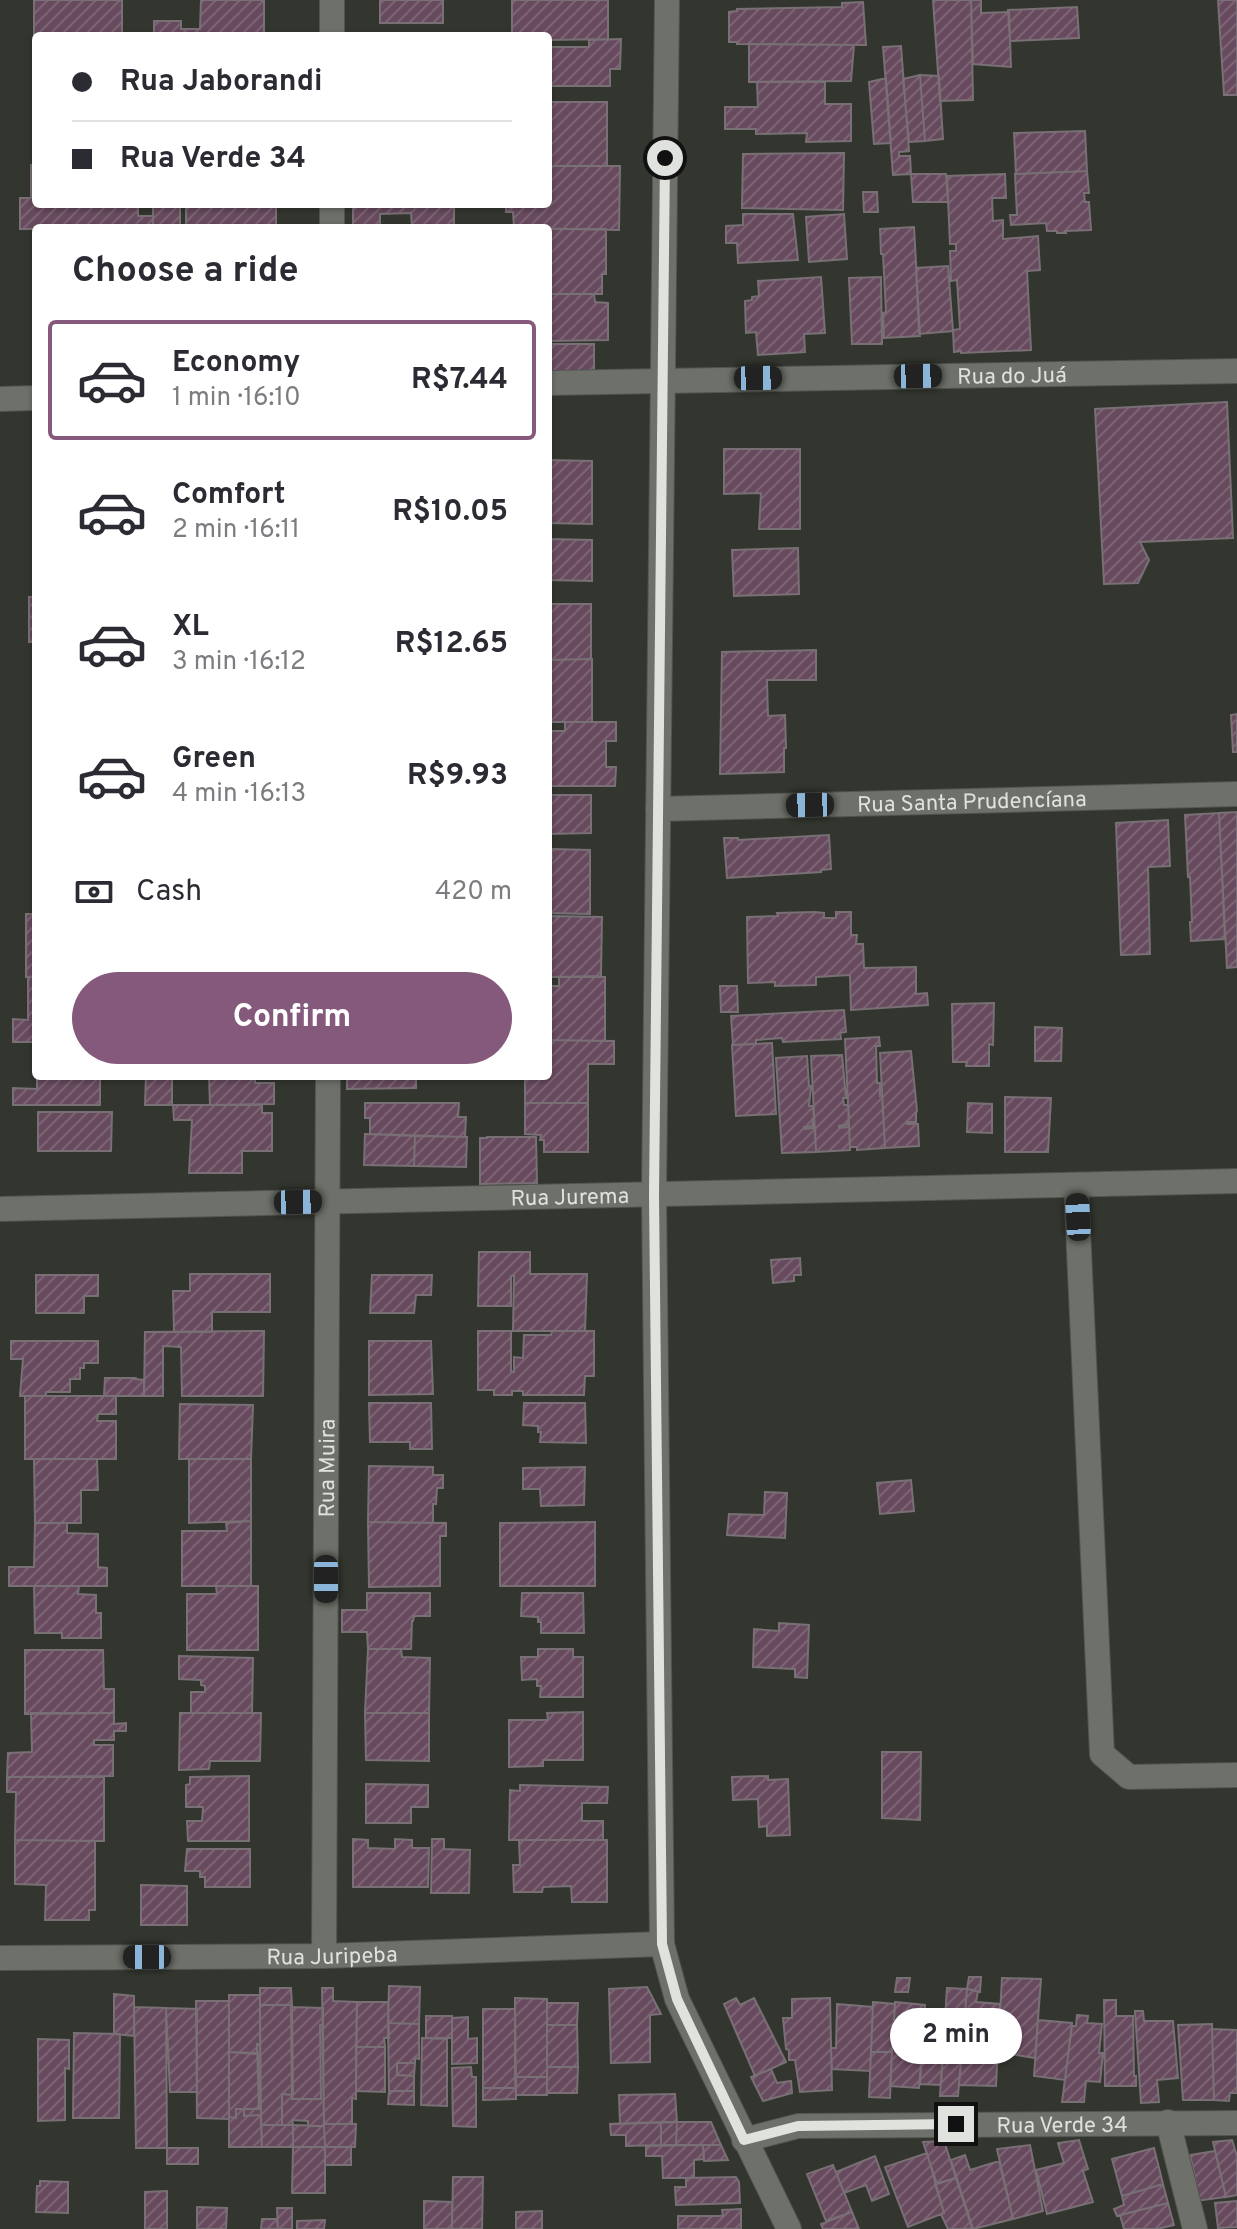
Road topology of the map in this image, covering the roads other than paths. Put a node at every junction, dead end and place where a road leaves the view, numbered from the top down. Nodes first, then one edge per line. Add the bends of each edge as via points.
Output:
1 (332, 0) edge
2 (667, 0) edge
3 (332, 32) edge
4 (1237, 371) edge
5 (663, 380) junction
6 (552, 383) edge
7 (32, 398) edge
8 (0, 399) edge
9 (1237, 794) edge
10 (658, 809) junction
11 (328, 1080) edge
12 (1237, 1181) edge
13 (1076, 1185) junction
14 (654, 1195) junction
15 (328, 1202) junction
16 (0, 1209) edge
17 (1237, 1775) edge
18 (662, 1944) junction
19 (324, 1956) junction
20 (0, 1958) edge
21 (1168, 2122) junction
22 (1237, 2123) edge
23 (744, 2140) junction
24 (789, 2229) edge
25 (1195, 2229) edge

1 - 3 street
2 - 5 street
4 - 5 street, Rua do Juá
5 - 6 street, Rua do Juá
5 - 10 street
7 - 8 street
9 - 10 street, Rua Santa Prudencíana
10 - 14 street
11 - 15 street, Rua Muira
12 - 13 street, Rua Jurema
13 - 14 street, Rua Jurema
13 - 17 street via 1102,1754 1129,1777
14 - 15 street, Rua Jurema
14 - 18 street
15 - 16 street, Rua Jurema
15 - 19 street, Rua Muira
18 - 19 street, Rua Juripeba
18 - 23 street via 677,1999
19 - 20 street, Rua Juripeba
21 - 22 street, Rua Verde 34
21 - 23 street, Rua Verde 34 via 798,2126
21 - 25 street
23 - 24 street

